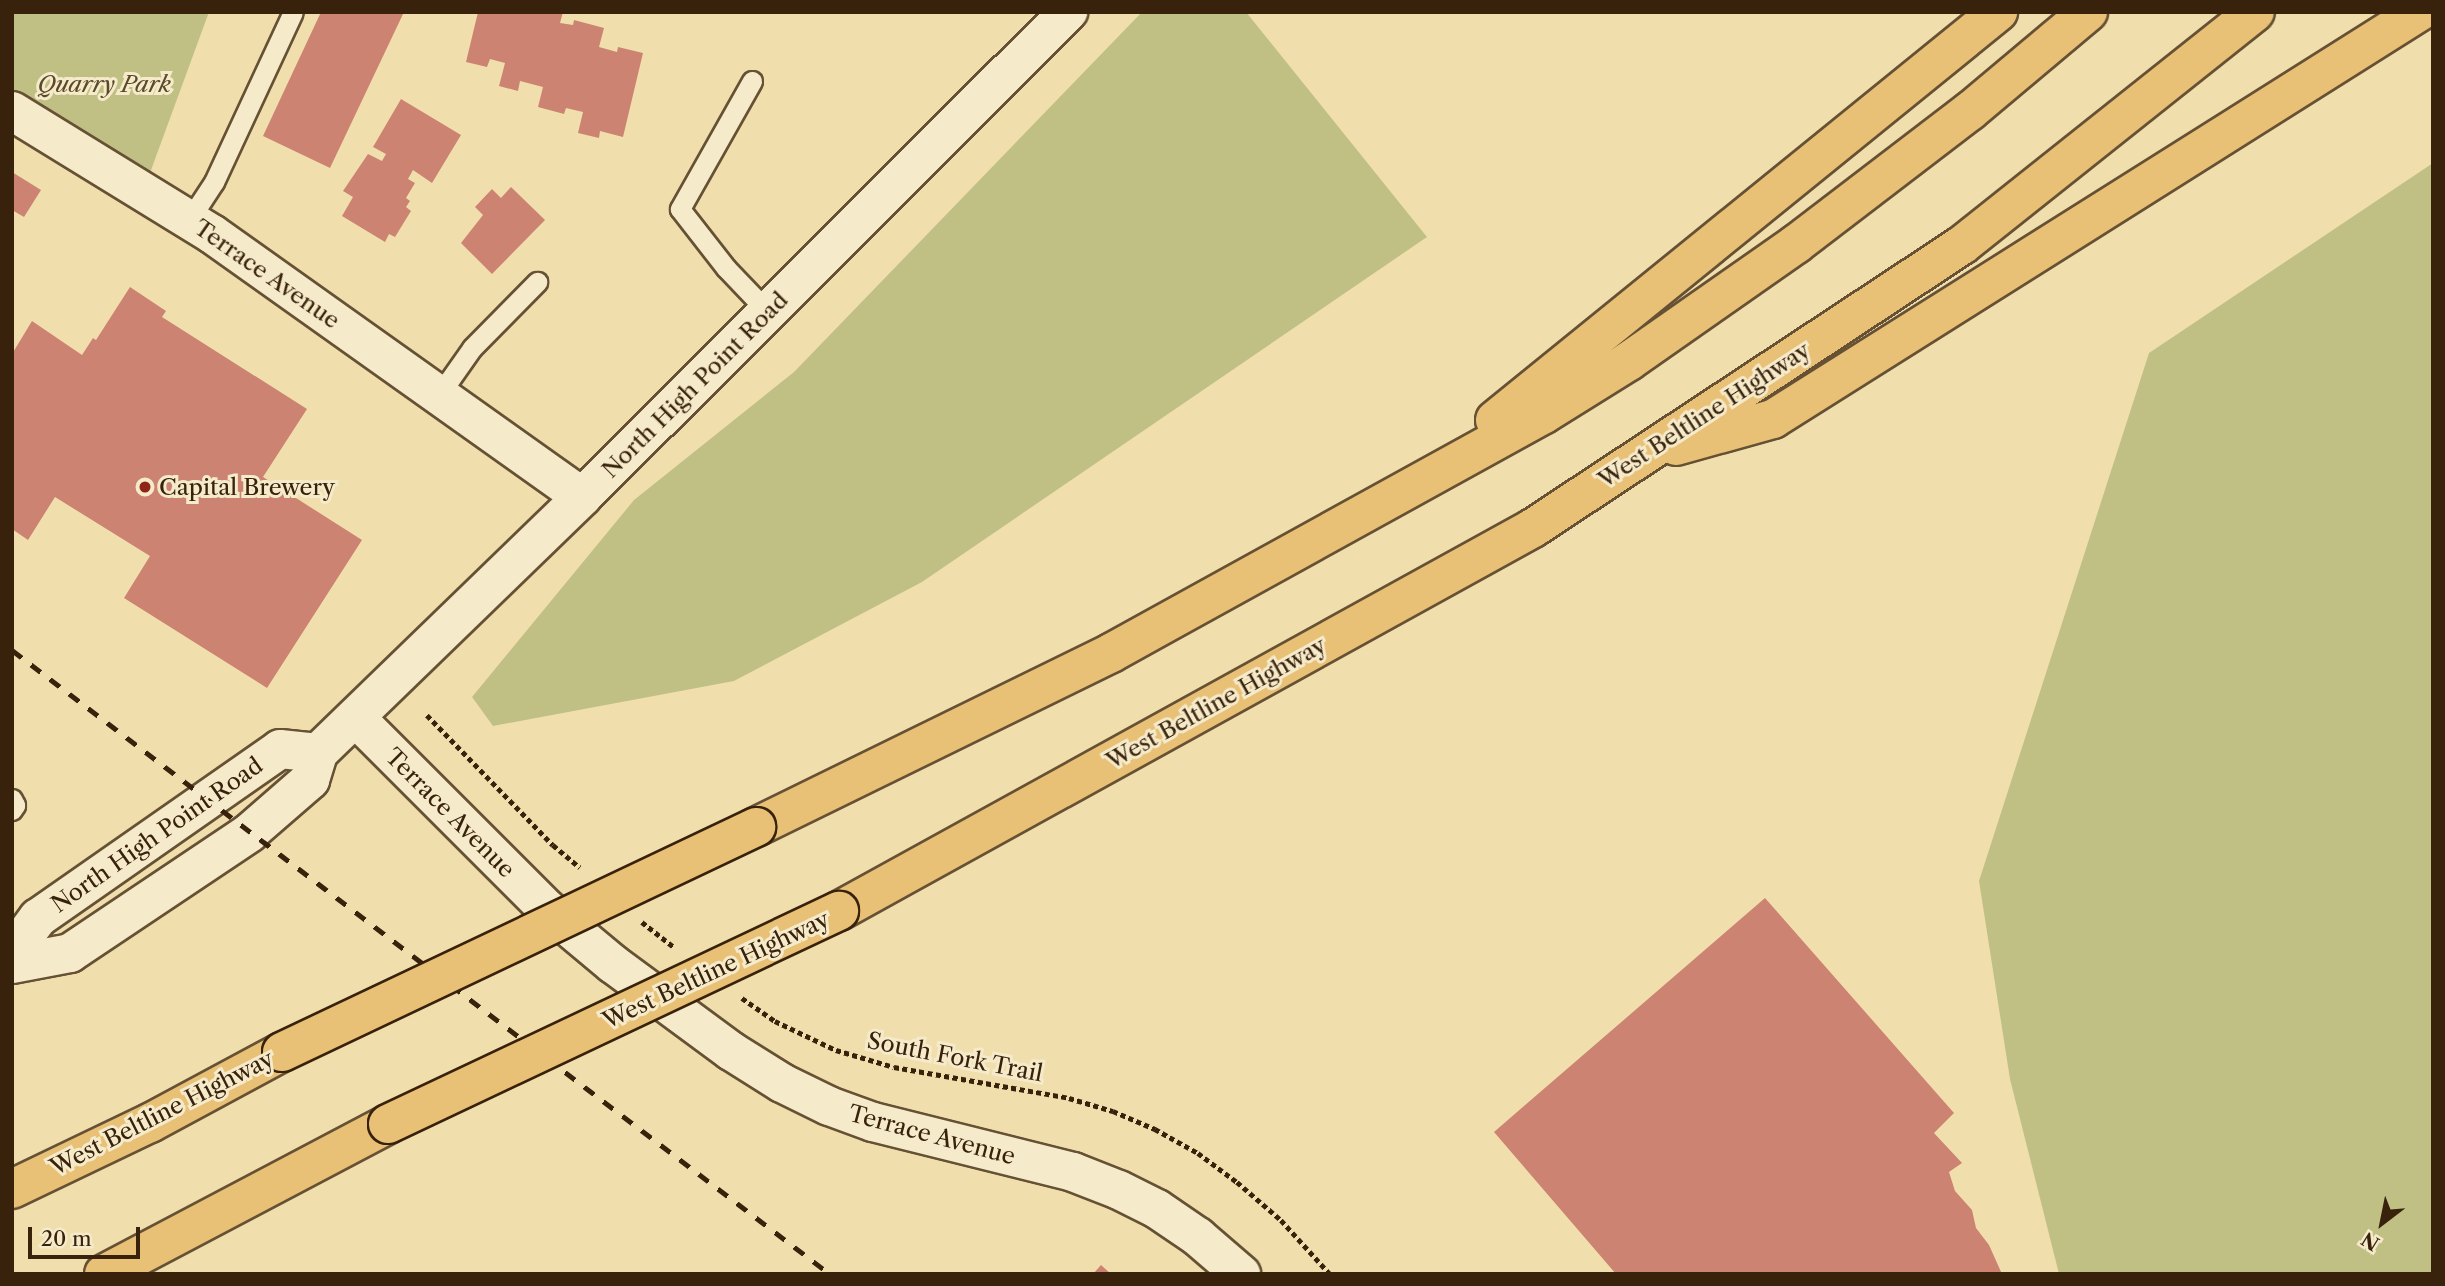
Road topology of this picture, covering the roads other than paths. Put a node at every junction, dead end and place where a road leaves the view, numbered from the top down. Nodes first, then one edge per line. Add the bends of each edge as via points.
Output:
1 (293, 12) edge
2 (1068, 12) edge
3 (1998, 12) edge
4 (2088, 12) edge
5 (2255, 12) edge
6 (2419, 12) edge
7 (752, 81) dead end
8 (12, 111) edge
9 (189, 220) junction
10 (537, 282) dead end
11 (768, 312) junction
12 (439, 395) junction
13 (1644, 455) junction
14 (1420, 481) junction
15 (582, 497) junction
16 (356, 718) junction
17 (317, 753) junction
18 (12, 799) edge
19 (12, 810) edge
20 (12, 953) edge
21 (12, 964) edge
22 (52, 1169) junction
23 (12, 1171) edge
24 (12, 1189) edge
25 (104, 1274) edge
26 (1241, 1274) edge

1 - 9 lane via 214,181
2 - 11 street, North High Point Road
3 - 14 highway
4 - 14 highway, West Beltline Highway via 1970,111 1698,313 1544,414
5 - 13 highway, West Beltline Highway via 1962,245
6 - 13 highway via 1773,419
7 - 11 lane via 680,209
8 - 9 street, Terrace Avenue
9 - 12 street, Terrace Avenue
10 - 12 lane via 472,348
11 - 15 street, North High Point Road
12 - 15 street, Terrace Avenue
13 - 25 highway, West Beltline Highway, bridge via 1533,528 839,911 388,1124
14 - 22 highway, West Beltline Highway, bridge via 1111,653 282,1052
15 - 16 street, North High Point Road
16 - 17 street, North High Point Road
16 - 26 street, Terrace Avenue via 547,909 613,964 741,1057 829,1107 1073,1172 1119,1190 1198,1237
17 - 20 street, North High Point Road via 280,749 38,918
17 - 21 street, North High Point Road via 310,780 249,833 70,953
18 - 19 lane
22 - 23 highway
22 - 24 highway, West Beltline Highway

